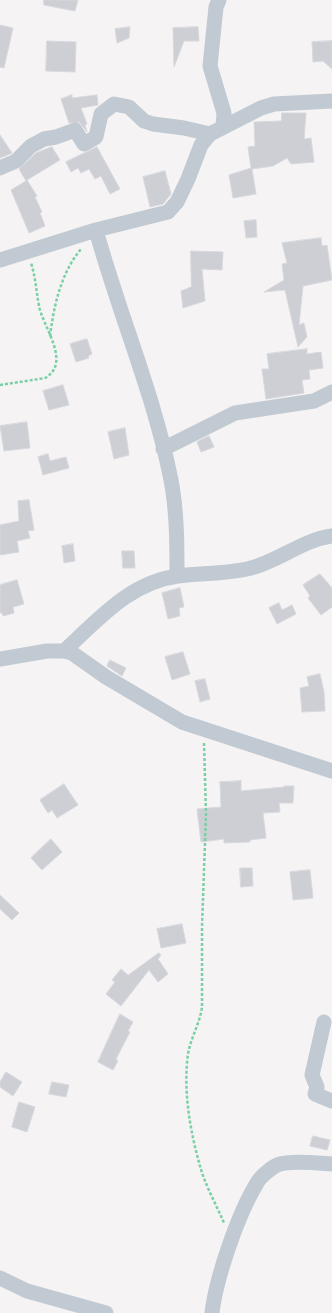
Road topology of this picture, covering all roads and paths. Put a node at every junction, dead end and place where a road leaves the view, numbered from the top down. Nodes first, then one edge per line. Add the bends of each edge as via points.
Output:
1 (219, 0) edge
2 (332, 101) edge
3 (217, 130) junction
4 (0, 168) edge
5 (96, 232) junction
6 (28, 252) junction
7 (0, 260) edge
8 (50, 336) junction
9 (0, 385) edge
10 (332, 392) edge
11 (163, 449) junction
12 (332, 536) edge
13 (177, 576) junction
14 (64, 651) junction
15 (0, 659) edge
16 (204, 730) junction
17 (332, 770) edge
18 (324, 1022) dead end
19 (332, 1101) edge
20 (330, 1160) edge
21 (231, 1241) junction
22 (0, 1278) edge
23 (106, 1313) edge
24 (212, 1313) edge

1 - 3 street via 216,6 210,66 224,113
2 - 3 street via 274,104
3 - 4 street via 153,124 144,121 129,107 114,104 101,114 96,137 84,144 74,130 44,139 31,146 16,161
3 - 5 street via 201,145 177,202 168,212
5 - 6 street
5 - 8 path via 76,255 66,273 52,317
5 - 11 street via 142,371
6 - 7 street
6 - 8 path via 37,282 39,306
8 - 9 path via 57,363 51,374 28,382
10 - 11 street via 314,401 235,413
11 - 13 street via 175,504
12 - 13 street via 295,547 252,568 218,574
13 - 14 street via 138,589 103,614
14 - 15 street via 47,651
14 - 16 street via 81,658 106,677 182,722
16 - 17 street
16 - 21 path via 206,814 202,1006 191,1040 186,1078 200,1167
18 - 19 street via 312,1075 317,1087 315,1094
20 - 21 street via 277,1165 257,1182
21 - 24 street via 216,1290
22 - 23 street via 27,1290

